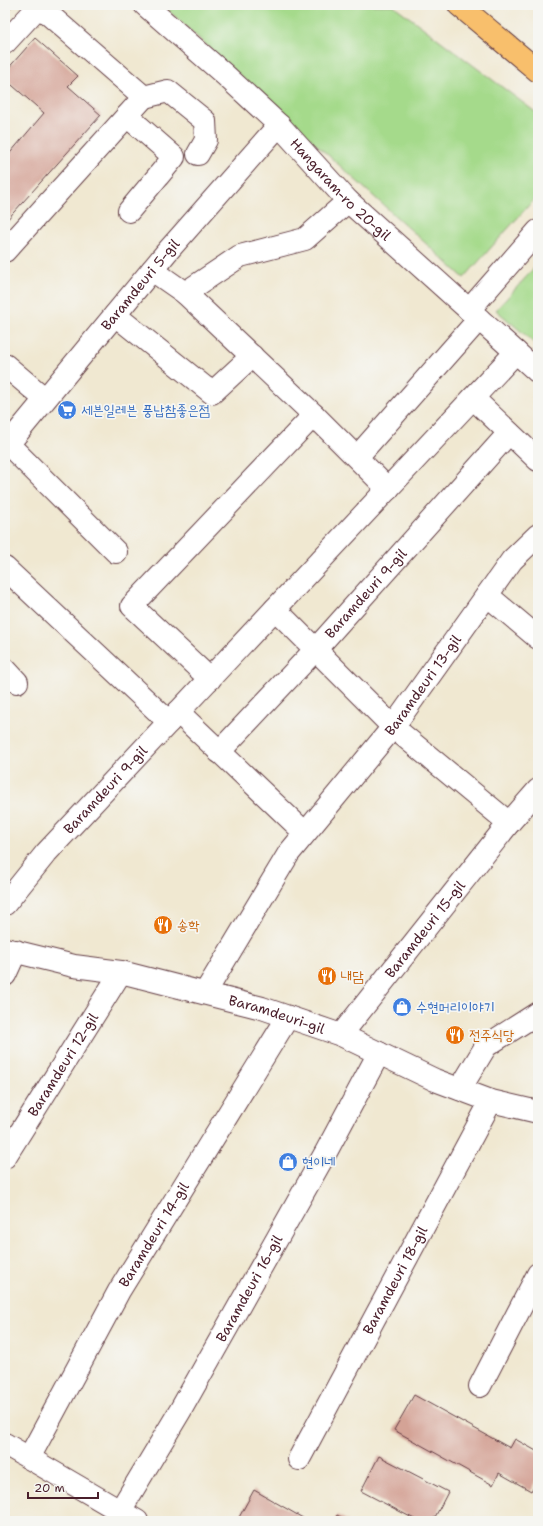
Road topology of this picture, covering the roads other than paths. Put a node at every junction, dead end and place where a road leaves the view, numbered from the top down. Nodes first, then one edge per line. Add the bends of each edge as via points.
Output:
1 (145, 5) edge
2 (458, 5) edge
3 (40, 6) edge
4 (5, 43) edge
5 (538, 71) edge
6 (144, 97) junction
7 (127, 116) junction
8 (279, 125) junction
9 (198, 154) dead end
10 (348, 201) junction
11 (129, 211) dead end
12 (538, 231) edge
13 (5, 251) edge
14 (152, 270) junction
15 (185, 292) junction
16 (474, 314) junction
17 (115, 315) junction
18 (516, 352) junction
19 (252, 356) junction
20 (5, 365) edge
21 (538, 372) edge
22 (473, 398) junction
23 (45, 399) junction
24 (314, 415) junction
25 (509, 433) junction
26 (7, 446) edge
27 (356, 457) junction
28 (538, 460) edge
29 (388, 489) junction
30 (538, 535) edge
31 (116, 552) dead end
32 (5, 568) edge
33 (487, 596) junction
34 (275, 610) junction
35 (538, 638) edge
36 (315, 650) junction
37 (210, 679) junction
38 (174, 717) junction
39 (392, 728) junction
40 (220, 752) junction
41 (538, 790) edge
42 (509, 822) junction
43 (305, 833) junction
44 (5, 904) edge
45 (11, 950) edge
46 (122, 972) junction
47 (5, 975) edge
48 (205, 993) junction
49 (538, 1013) edge
50 (288, 1017) junction
51 (341, 1035) junction
52 (379, 1053) junction
53 (460, 1089) junction
54 (491, 1101) junction
55 (538, 1112) edge
56 (5, 1157) edge
57 (538, 1274) edge
58 (480, 1386) dead end
59 (5, 1444) edge
60 (29, 1458) junction
61 (299, 1459) dead end
62 (123, 1517) edge

1 - 8 street, Hangaram-ro 20-gil
2 - 5 main road
3 - 4 street
3 - 6 street
6 - 7 street
6 - 9 street via 168,91 205,121 206,140
7 - 11 street via 174,157
7 - 13 street
8 - 10 street, Hangaram-ro 20-gil
8 - 14 street, Baramdeuri 5-gil
10 - 15 street via 305,239 240,256
10 - 16 street, Hangaram-ro 20-gil
12 - 16 street
14 - 15 street
14 - 17 street, Baramdeuri 5-gil
15 - 19 street
16 - 18 street, Hangaram-ro 20-gil
16 - 27 street
17 - 19 street via 212,393
17 - 23 street, Baramdeuri 5-gil
18 - 21 street, Hangaram-ro 20-gil
18 - 22 street, Baramdeuri 9-gil
19 - 24 street
20 - 23 street
22 - 25 street
22 - 29 street, Baramdeuri 9-gil
23 - 26 street, Baramdeuri 5-gil
24 - 27 street
24 - 37 street via 132,606
25 - 28 street
25 - 36 street, Baramdeuri 9-gil
26 - 31 street
27 - 29 street
29 - 34 street, Baramdeuri 9-gil
30 - 33 street, Baramdeuri 13-gil via 512,560
32 - 38 street
33 - 35 street
33 - 39 street, Baramdeuri 13-gil
34 - 36 street
34 - 37 street, Baramdeuri 9-gil
36 - 39 street
36 - 40 street, Baramdeuri 9-gil
37 - 38 street, Baramdeuri 9-gil
38 - 40 street
38 - 44 street, Baramdeuri 9-gil via 46,853
39 - 42 street
39 - 43 street, Baramdeuri 13-gil
40 - 43 street
41 - 42 street, Baramdeuri 15-gil
42 - 51 street, Baramdeuri 15-gil
43 - 48 street, Baramdeuri 13-gil via 289,853
45 - 46 street, Baramdeuri-gil via 74,966
45 - 47 street
46 - 48 street, Baramdeuri-gil
46 - 56 street, Baramdeuri 12-gil
48 - 50 street, Baramdeuri-gil
49 - 53 street via 486,1046
50 - 51 street, Baramdeuri-gil
50 - 60 street, Baramdeuri 14-gil via 119,1291
51 - 52 street, Baramdeuri-gil
52 - 53 street, Baramdeuri-gil
52 - 62 street, Baramdeuri 16-gil
53 - 54 street, Baramdeuri-gil
54 - 55 street, Baramdeuri-gil
54 - 61 street, Baramdeuri 18-gil
57 - 58 street
59 - 60 street
60 - 62 street

